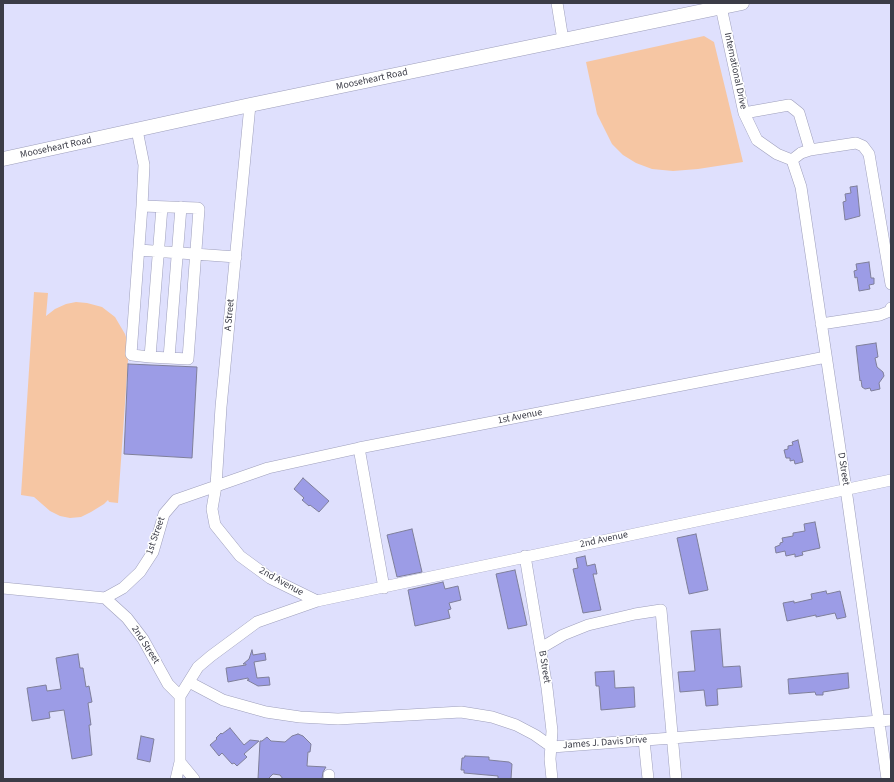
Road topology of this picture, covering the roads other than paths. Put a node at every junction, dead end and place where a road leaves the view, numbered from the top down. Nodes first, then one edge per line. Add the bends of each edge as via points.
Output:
1 (557, 3) edge
2 (742, 3) edge
3 (721, 7) junction
4 (563, 40) junction
5 (250, 105) junction
6 (744, 114) junction
7 (137, 130) junction
8 (810, 150) junction
9 (3, 159) edge
10 (792, 160) junction
11 (142, 206) junction
12 (162, 207) junction
13 (181, 207) junction
14 (139, 250) junction
15 (159, 252) junction
16 (178, 253) junction
17 (196, 254) junction
18 (236, 257) junction
19 (891, 284) edge
20 (891, 312) edge
21 (821, 324) junction
22 (150, 357) junction
23 (826, 357) junction
24 (169, 358) junction
25 (359, 448) junction
26 (891, 480) edge
27 (216, 486) junction
28 (846, 489) junction
29 (215, 525) joint
30 (525, 556) junction
31 (3, 588) edge
32 (384, 588) junction
33 (105, 598) junction
34 (317, 601) junction
35 (541, 648) junction
36 (189, 682) junction
37 (180, 696) junction
38 (891, 720) edge
39 (878, 721) junction
40 (672, 738) junction
41 (644, 740) junction
42 (552, 747) junction
43 (180, 762) junction
44 (176, 779) edge
45 (194, 779) edge
46 (552, 779) edge
47 (648, 779) edge
48 (676, 779) edge
49 (887, 779) edge

1 - 4 street
2 - 3 main road, Mooseheart Road
3 - 4 main road, Mooseheart Road
3 - 6 street, International Drive
4 - 5 main road, Mooseheart Road
5 - 7 main road, Mooseheart Road
5 - 18 street, A Street
6 - 8 street via 789,105 799,113
6 - 10 street, International Drive via 757,140 777,154
7 - 9 main road, Mooseheart Road
7 - 11 street via 144,165
8 - 10 street
8 - 19 street via 856,143 863,146 869,154
10 - 21 street, D Street via 801,187
11 - 12 street
11 - 14 street
12 - 13 street
12 - 15 street
13 - 16 street
13 - 17 street via 199,209
14 - 15 street
14 - 22 street via 131,354
15 - 16 street
15 - 22 street
16 - 17 street
16 - 24 street
17 - 18 street
17 - 24 street via 188,359
18 - 27 street, A Street
20 - 21 street
21 - 23 street, D Street
22 - 24 street
23 - 25 street, 1st Avenue
23 - 28 street, D Street
25 - 27 street, 1st Avenue via 268,468
25 - 32 street
26 - 28 street, 2nd Avenue
27 - 29 street, A Street via 212,509
27 - 33 street, 1st Street via 176,500 164,514 153,552 140,572 123,588
28 - 30 street, 2nd Avenue
28 - 39 street, D Street
29 - 34 street, 2nd Avenue via 240,556 270,578
30 - 32 street, 2nd Avenue
30 - 35 street, B Street
31 - 33 street
32 - 34 street, 2nd Avenue
33 - 37 street, 2nd Street via 127,618 143,639 168,684
34 - 36 street, 2nd Avenue via 257,622 198,667
35 - 40 street via 563,635 588,625 661,610
35 - 42 street, B Street
36 - 37 street
36 - 42 street, James J. Davis Drive via 223,700 266,712 300,717 338,719 461,712 516,725
37 - 43 street
38 - 39 street, James J. Davis Drive
39 - 40 street, James J. Davis Drive
39 - 49 street, D Street
40 - 41 street, James J. Davis Drive
40 - 48 street
41 - 42 street, James J. Davis Drive
41 - 47 street
42 - 46 street, B Street
43 - 44 street
43 - 45 street

